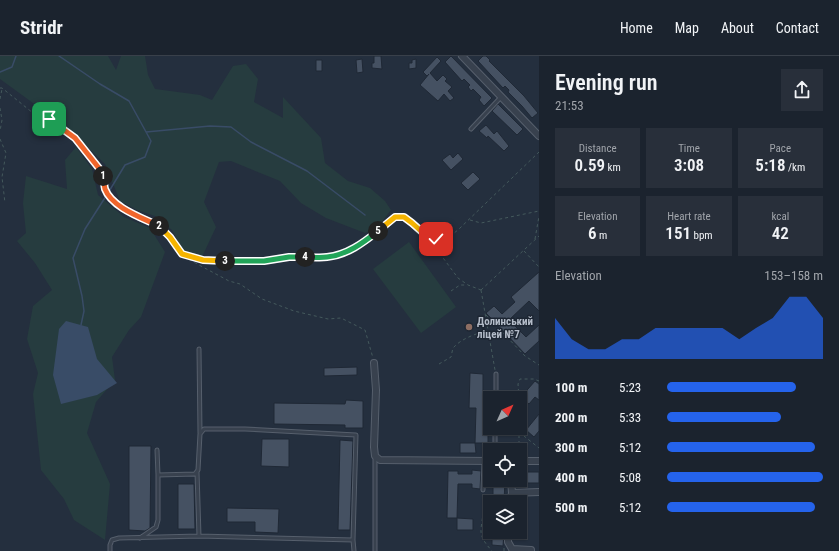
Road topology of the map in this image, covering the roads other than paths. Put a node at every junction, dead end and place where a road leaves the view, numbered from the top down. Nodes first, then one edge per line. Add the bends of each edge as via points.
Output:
1 (462, 56) edge
2 (502, 96) junction
3 (471, 129) dead end
4 (539, 136) edge
5 (199, 349) dead end
6 (374, 364) road end
7 (496, 374) road end
8 (496, 391) edge
9 (200, 434) junction
10 (157, 450) dead end
11 (375, 456) junction
12 (483, 461) edge
13 (527, 461) edge
14 (539, 461) edge
15 (197, 472) junction
16 (158, 475) junction
17 (483, 487) edge
18 (512, 487) edge
19 (483, 490) road end
20 (512, 492) junction
21 (539, 492) edge
22 (511, 495) edge
23 (198, 536) junction
24 (140, 538) junction
25 (508, 539) edge
26 (353, 540) junction
27 (110, 551) edge
28 (354, 551) edge
29 (375, 551) edge
30 (531, 551) edge

1 - 2 street
2 - 3 lane
2 - 4 street
5 - 9 lane
6 - 11 street
7 - 8 lane
9 - 15 lane
9 - 26 lane via 204,429 245,429 356,434
10 - 16 lane
11 - 12 street via 380,460
11 - 29 lane
13 - 14 street
15 - 16 lane
15 - 23 lane
16 - 24 lane via 158,520 156,527
17 - 19 lane
18 - 20 street
20 - 21 street
20 - 22 street
23 - 24 lane
23 - 26 lane
24 - 27 lane via 112,540
25 - 30 street via 512,549
26 - 28 lane

